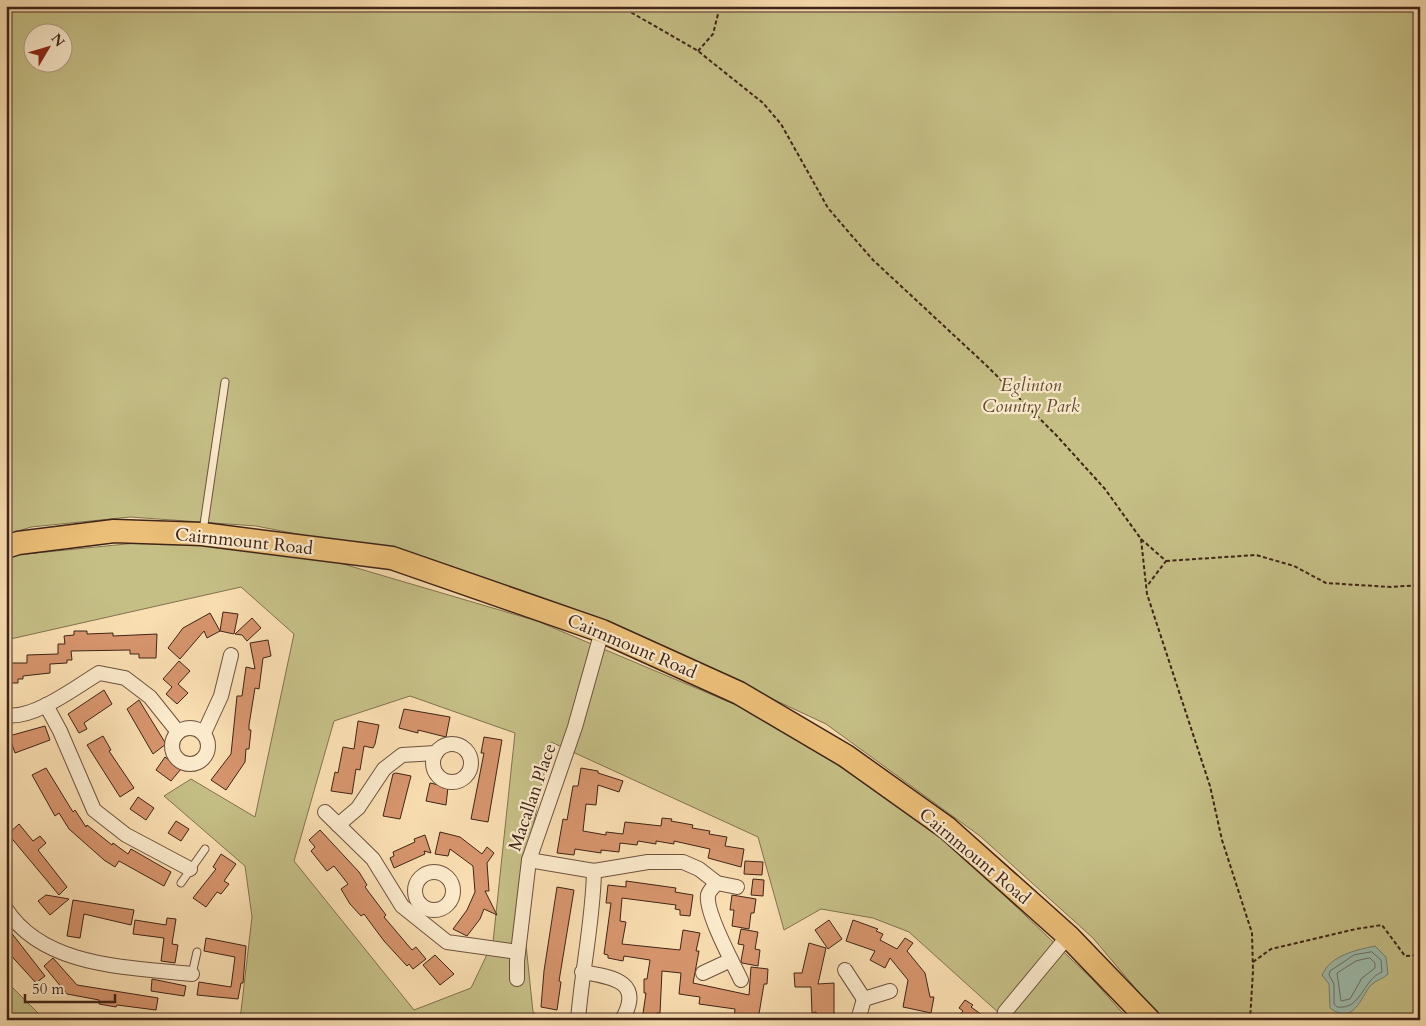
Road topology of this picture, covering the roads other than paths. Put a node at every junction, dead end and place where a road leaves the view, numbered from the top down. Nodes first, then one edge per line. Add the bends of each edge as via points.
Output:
1 (225, 382) dead end
2 (202, 534) junction
3 (6, 547) edge
4 (602, 631) junction
5 (231, 655) dead end
6 (46, 705) junction
7 (6, 715) edge
8 (178, 732) junction
9 (204, 734) junction
10 (436, 754) dead end
11 (325, 812) dead end
12 (338, 825) junction
13 (205, 849) dead end
14 (529, 860) junction
15 (190, 869) junction
16 (594, 871) junction
17 (181, 883) dead end
18 (717, 883) junction
19 (737, 887) dead end
20 (416, 898) dead end
21 (402, 906) junction
22 (6, 909) edge
23 (1068, 936) junction
24 (196, 952) dead end
25 (518, 952) junction
26 (731, 960) junction
27 (845, 970) dead end
28 (582, 972) junction
29 (703, 973) dead end
30 (192, 974) joint
31 (517, 979) dead end
32 (741, 980) dead end
33 (890, 991) dead end
34 (864, 999) junction
35 (578, 1020) edge
36 (622, 1020) edge
37 (858, 1020) edge
38 (1003, 1020) edge
39 (1149, 1020) edge

1 - 2 lane
2 - 3 main road, Cairnmount Road via 114,531
2 - 4 main road, Cairnmount Road via 392,558
4 - 14 street, Macallan Place via 575,727
4 - 23 main road, Cairnmount Road via 739,693 846,756 947,828
5 - 9 street via 221,696
6 - 7 street via 15,716
6 - 8 street via 99,673 125,678 150,697
6 - 15 street via 94,810 126,835
8 - 9 street via 190,727
8 - 9 street via 172,749 179,760 187,764 194,764 206,756 208,742
10 - 12 street via 402,755 384,769 358,808
11 - 12 street
12 - 21 street via 373,859
13 - 15 lane
14 - 16 street
14 - 25 street, Macallan Place
15 - 17 lane
16 - 18 street via 648,862 683,862
16 - 28 street via 594,896
18 - 19 street
18 - 26 street via 708,894 708,903
20 - 21 street
21 - 25 street via 447,942
22 - 30 street via 14,922 53,950 102,964
23 - 38 street via 1005,1012
23 - 39 main road, Cairnmount Road
24 - 30 lane
25 - 31 street, Macallan Place
26 - 29 street
26 - 32 street
27 - 34 street
28 - 35 street
28 - 36 street via 617,979 624,984 628,990 628,1005
33 - 34 street
34 - 37 street

